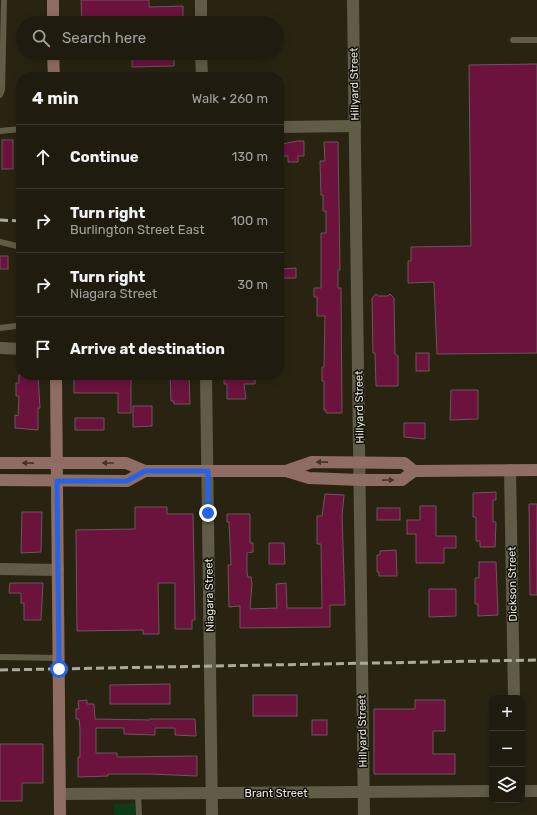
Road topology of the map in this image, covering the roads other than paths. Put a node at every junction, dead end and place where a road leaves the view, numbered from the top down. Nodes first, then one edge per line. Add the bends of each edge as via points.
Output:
1 (4, 0) edge
2 (53, 0) edge
3 (201, 0) edge
4 (353, 0) edge
5 (53, 16) edge
6 (201, 16) edge
7 (514, 40) dead end
8 (537, 40) edge
9 (54, 60) edge
10 (201, 60) edge
11 (54, 72) edge
12 (202, 72) edge
13 (0, 95) edge
14 (355, 126) junction
15 (284, 127) edge
16 (16, 130) edge
17 (0, 131) edge
18 (0, 242) edge
19 (16, 246) edge
20 (16, 326) edge
21 (0, 328) edge
22 (0, 348) edge
23 (16, 349) edge
24 (56, 380) edge
25 (206, 380) edge
26 (0, 462) edge
27 (360, 462) junction
28 (57, 464) junction
29 (510, 470) junction
30 (537, 470) edge
31 (145, 471) junction
32 (208, 471) junction
33 (286, 471) junction
34 (414, 471) junction
35 (0, 480) edge
36 (360, 480) junction
37 (57, 481) junction
38 (0, 569) edge
39 (58, 570) junction
40 (0, 658) edge
41 (59, 658) junction
42 (514, 695) edge
43 (489, 791) edge
44 (525, 791) edge
45 (537, 791) edge
46 (363, 792) junction
47 (138, 793) junction
48 (212, 793) junction
49 (60, 794) junction
50 (60, 815) edge
51 (139, 815) edge
52 (212, 815) edge
53 (364, 815) edge

1 - 13 lane
2 - 5 main road
3 - 6 street
4 - 14 street, Hillyard Street
7 - 8 lane
9 - 11 main road
10 - 12 street
14 - 15 street
14 - 27 street, Hillyard Street
16 - 17 lane
18 - 19 lane
20 - 21 lane
22 - 23 street
24 - 28 main road
25 - 32 street, Niagara Street
28 -> 26 main road
27 -> 33 main road via 312,462
27 - 34 main road via 404,463
27 - 36 street, Hillyard Street
31 -> 28 main road via 126,463
28 - 37 main road
29 - 30 main road
29 - 34 main road
29 - 42 street, Dickson Street
31 - 32 main road
31 - 37 main road via 127,481
32 - 33 main road
32 - 48 street, Niagara Street
33 - 36 main road via 309,478
36 -> 34 main road via 402,480
35 - 37 main road
36 - 46 street, Hillyard Street
37 - 39 main road
38 - 39 street
39 - 41 main road
40 - 41 lane
41 - 49 main road
43 - 46 street, Brant Street
44 - 45 street
46 - 48 street, Brant Street
46 - 53 street, Hillyard Street
47 - 48 street, Brant Street
47 - 49 street, Brant Street
47 - 51 lane
48 - 52 street, Niagara Street
49 - 50 main road

